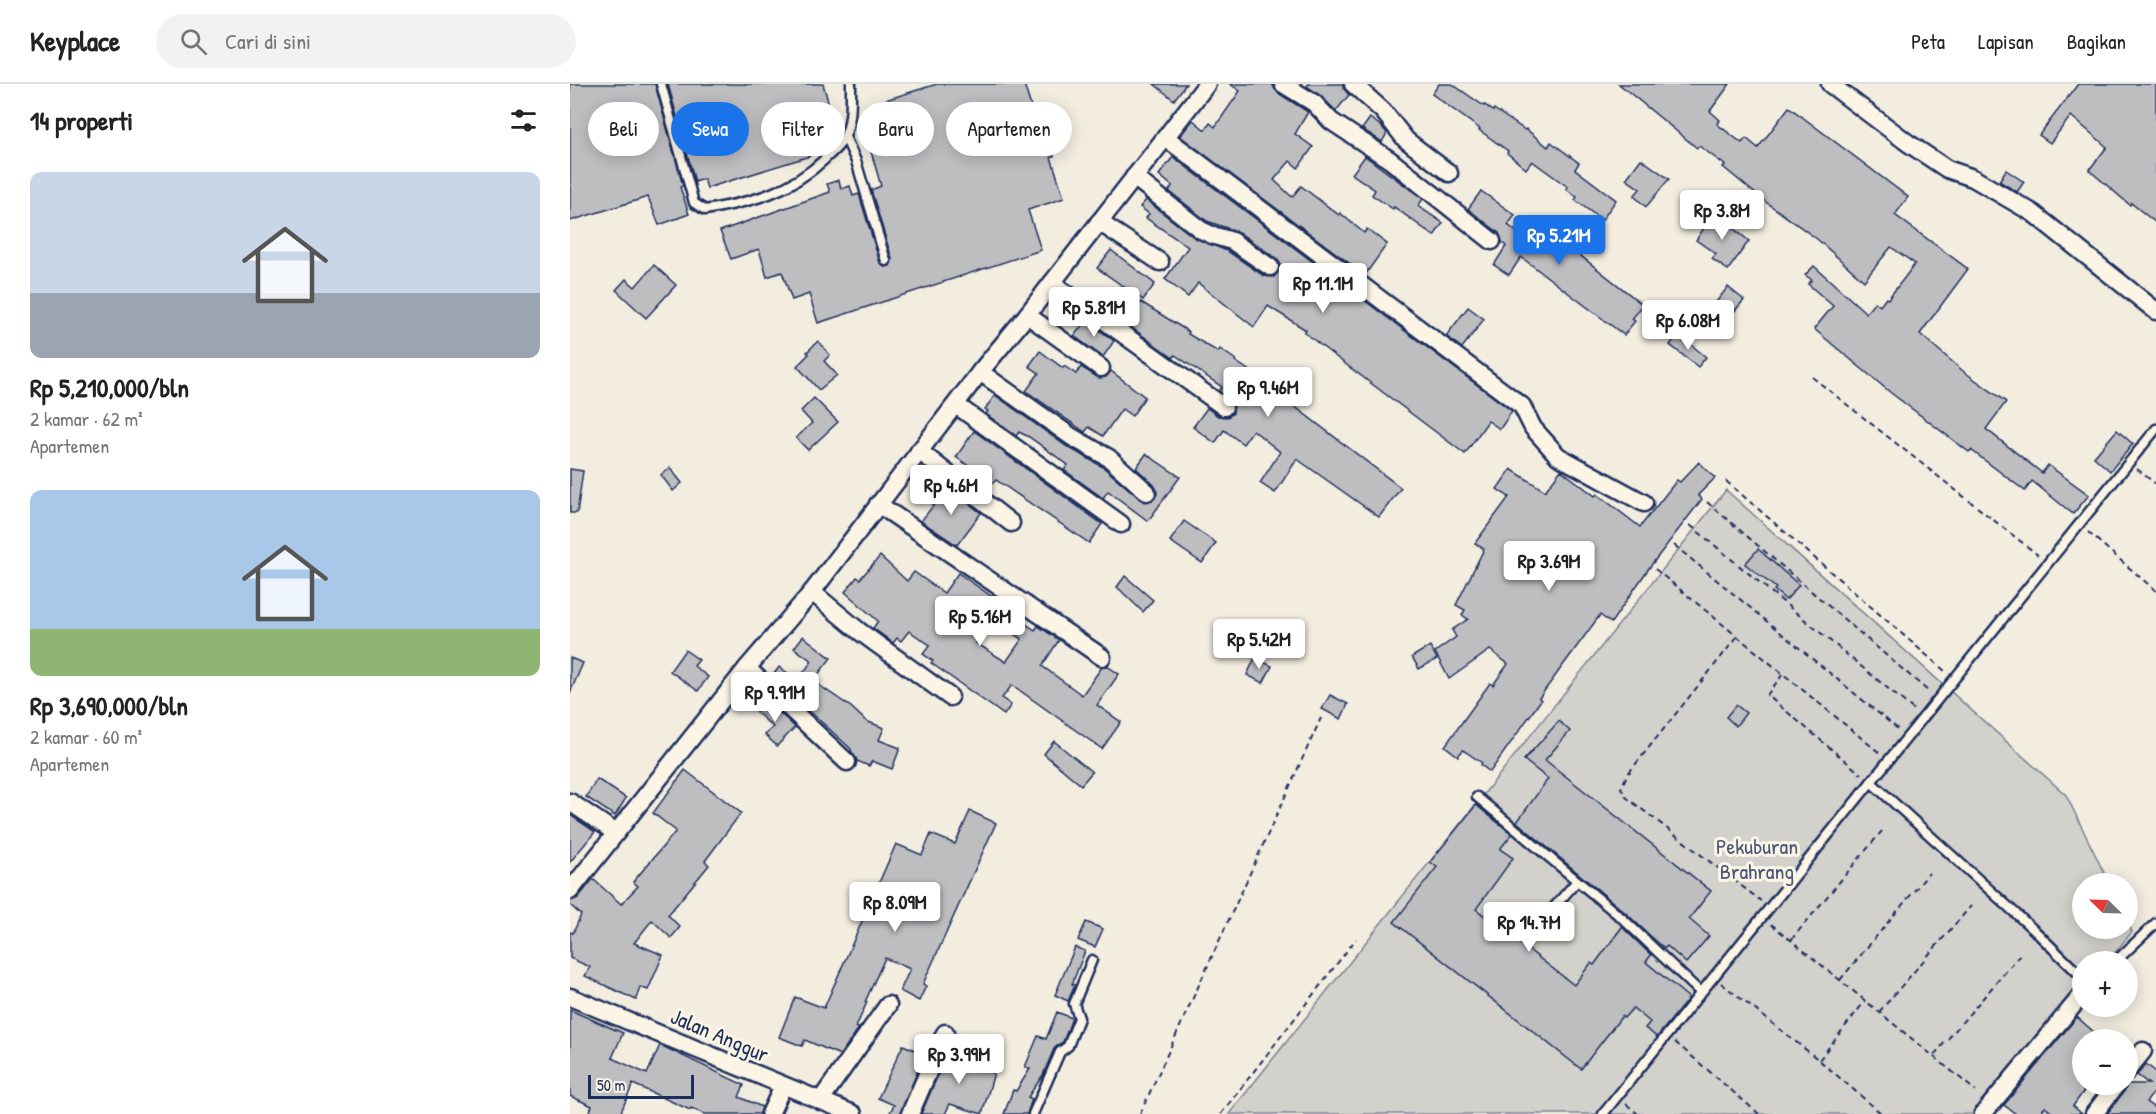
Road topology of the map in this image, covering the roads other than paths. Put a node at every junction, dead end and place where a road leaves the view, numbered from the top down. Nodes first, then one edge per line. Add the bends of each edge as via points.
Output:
1 (661, 84) edge
2 (851, 84) edge
3 (1207, 84) edge
4 (1283, 84) edge
5 (1353, 84) edge
6 (1830, 84) edge
7 (845, 136) joint
8 (1166, 138) junction
9 (828, 156) edge
10 (1449, 173) dead end
11 (1134, 177) junction
12 (1100, 222) junction
13 (1492, 241) dead end
14 (886, 261) dead end
15 (1160, 262) dead end
16 (1270, 267) dead end
17 (1052, 283) junction
18 (2155, 307) edge
19 (1027, 315) junction
20 (1101, 368) dead end
21 (981, 372) junction
22 (956, 405) junction
23 (1224, 407) dead end
24 (2156, 429) edge
25 (919, 452) junction
26 (1147, 492) dead end
27 (1644, 503) dead end
28 (878, 504) junction
29 (1011, 523) dead end
30 (1121, 524) dead end
31 (812, 592) junction
32 (1102, 657) dead end
33 (747, 668) junction
34 (950, 697) dead end
35 (848, 762) dead end
36 (1870, 782) junction
37 (1477, 797) dead end
38 (570, 802) edge
39 (616, 834) junction
40 (1577, 881) junction
41 (570, 891) edge
42 (2156, 923) edge
43 (1527, 938) dead end
44 (2127, 951) edge
45 (1092, 960) dead end
46 (2072, 967) edge
47 (1700, 992) junction
48 (570, 997) edge
49 (888, 1005) dead end
50 (2072, 1007) edge
51 (945, 1033) dead end
52 (2143, 1051) dead end
53 (2138, 1057) edge
54 (783, 1086) junction
55 (2109, 1095) edge
56 (820, 1101) junction
57 (770, 1114) edge
58 (853, 1114) edge
59 (910, 1114) edge
60 (1033, 1114) edge
61 (1603, 1114) edge
62 (1983, 1114) edge
63 (2094, 1114) edge

1 - 9 lane via 694,203 705,210 775,194 811,172
2 - 7 lane
3 - 8 street
4 - 13 street via 1390,160
5 - 10 street via 1383,111 1406,140
6 - 18 street via 1947,169 1973,178 2033,213
7 - 14 lane
8 - 11 street
8 - 27 street via 1522,406 1533,428 1558,456
11 - 12 street
11 - 16 street via 1201,230 1232,241
12 - 15 street
12 - 17 street
17 - 19 street
17 - 23 street
19 - 20 street
19 - 21 street
21 - 22 street
21 - 26 street via 1109,458
22 - 25 street
22 - 30 street
24 - 36 lane
25 - 28 street
25 - 29 street
28 - 31 street
28 - 32 street
31 - 33 street
31 - 34 street
33 - 35 street
33 - 39 street
36 - 46 lane
36 - 47 lane
37 - 40 lane
38 - 39 street
39 - 41 street
40 - 43 lane
40 - 47 lane
42 - 44 lane
45 - 60 lane via 1074,1004 1079,1018
47 - 61 lane
48 - 54 street, Jalan Anggur
49 - 56 street
50 - 62 street
51 - 59 street
52 - 53 street
54 - 56 street, Jalan Anggur
54 - 57 street
55 - 63 street
56 - 58 street, Jalan Anggur

